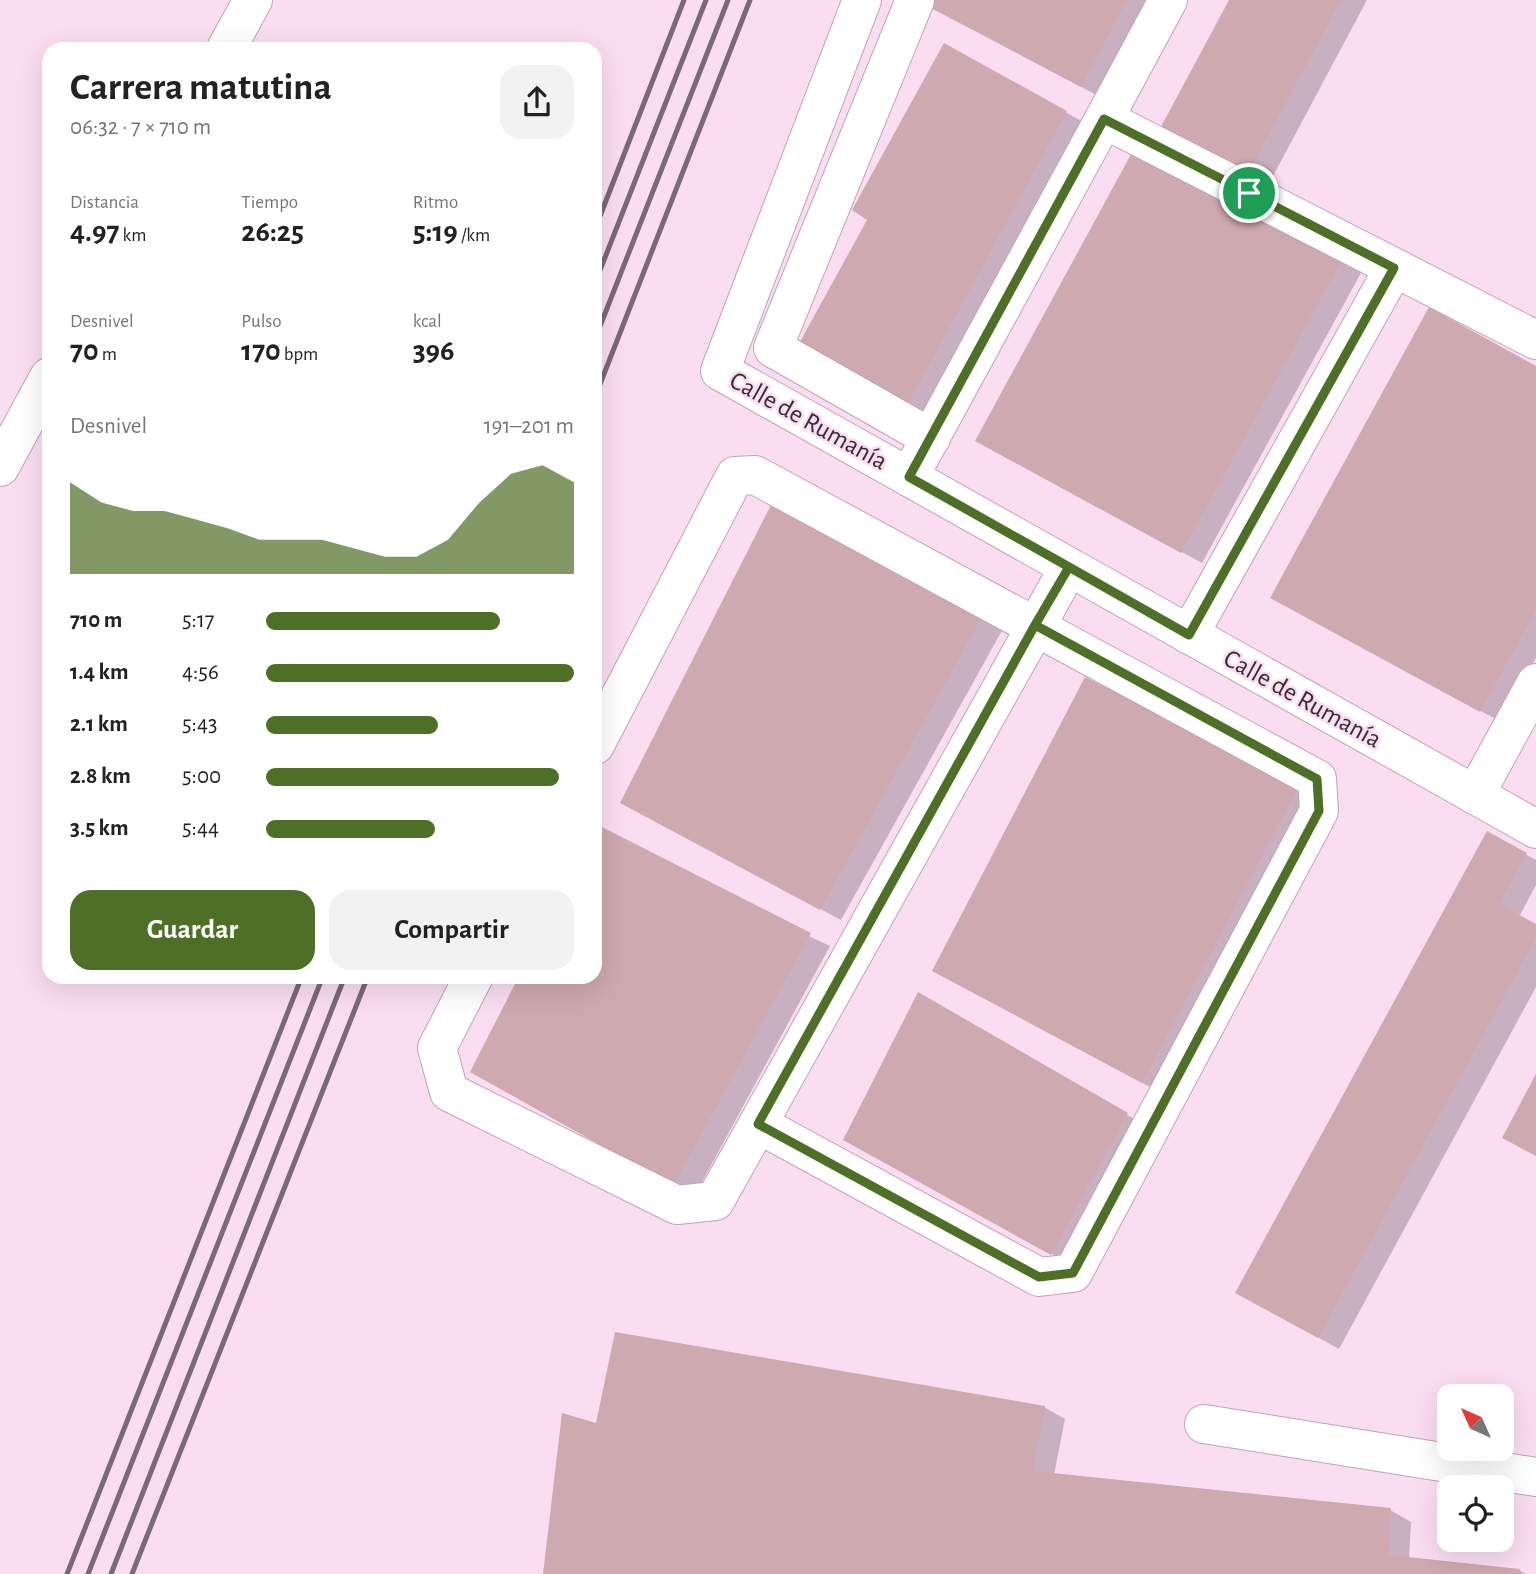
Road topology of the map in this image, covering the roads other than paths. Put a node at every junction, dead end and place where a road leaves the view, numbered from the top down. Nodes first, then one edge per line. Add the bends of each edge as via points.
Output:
1 (253, 0) edge
2 (862, 0) edge
3 (915, 0) edge
4 (1168, 0) edge
5 (230, 42) edge
6 (1104, 119) junction
7 (1394, 268) junction
8 (1536, 340) edge
9 (42, 390) edge
10 (931, 438) junction
11 (0, 467) edge
12 (909, 477) junction
13 (1069, 567) junction
14 (1035, 625) junction
15 (1189, 635) junction
16 (1536, 683) edge
17 (602, 732) edge
18 (1522, 745) edge
19 (1475, 795) junction
20 (1536, 829) edge
21 (470, 984) edge
22 (758, 1124) junction
23 (1204, 1424) dead end
24 (1536, 1477) edge

1 - 5 street
2 - 12 street, Calle de Rumanía via 720,370
3 - 10 street via 773,348
4 - 6 street
6 - 7 street
6 - 10 street
7 - 8 street
7 - 15 street
9 - 11 street
10 - 12 street
12 - 13 street, Calle de Rumanía
13 - 14 street
13 - 15 street, Calle de Rumanía
14 - 17 street via 755,475 735,476
14 - 22 street
14 - 22 street via 1317,779 1319,811 1073,1273 1039,1277
15 - 19 street, Calle de Rumanía
16 - 18 street
18 - 19 street
19 - 20 street, Calle de Rumanía
21 - 22 street via 437,1048 449,1092 677,1205 715,1201
23 - 24 street

